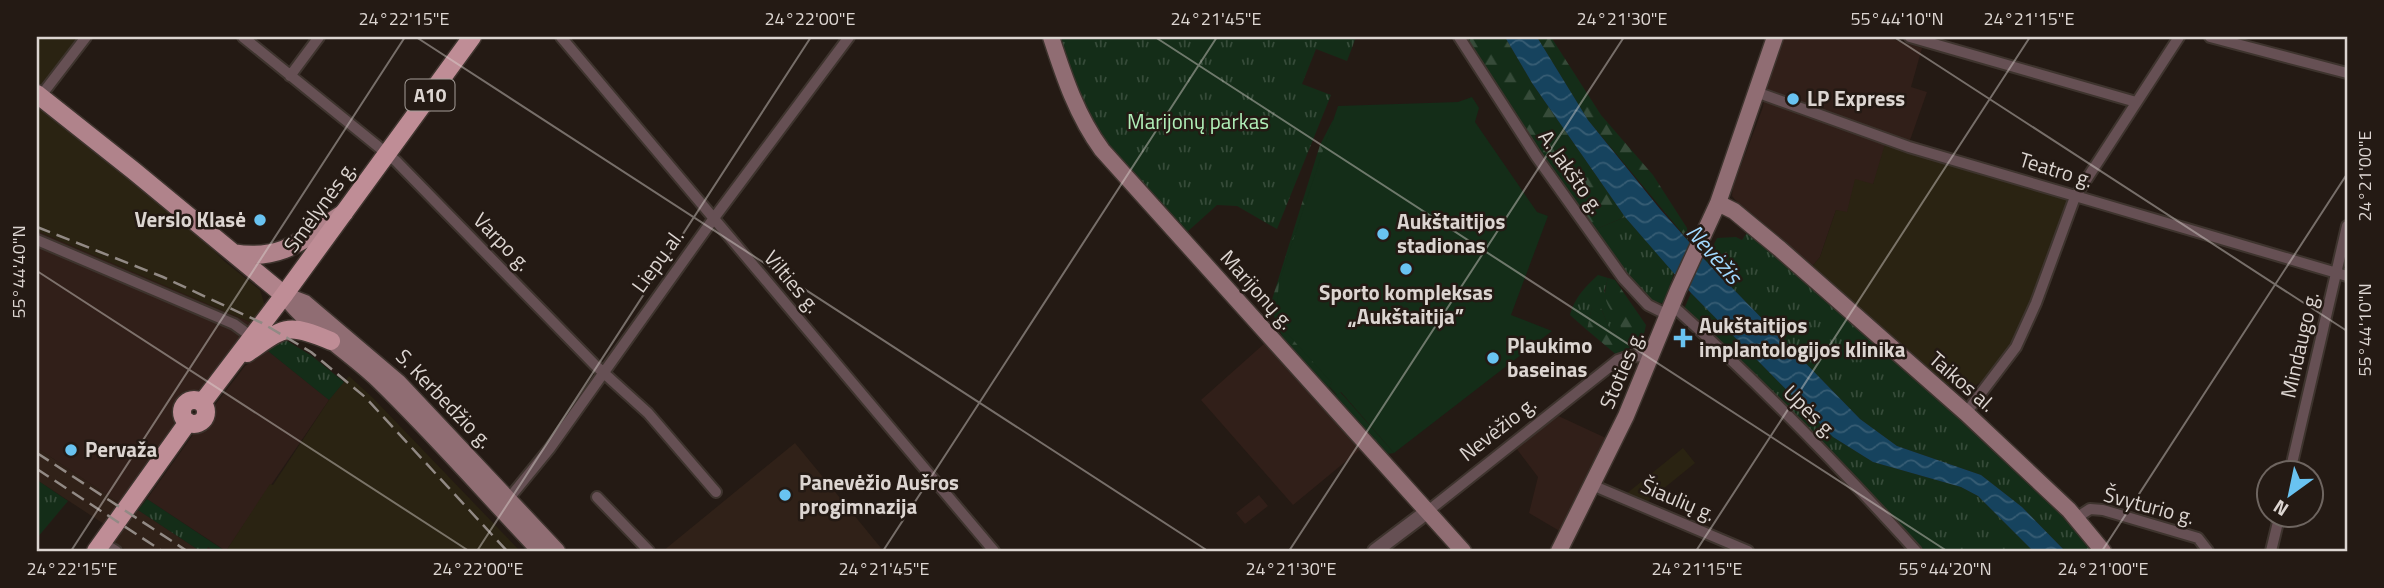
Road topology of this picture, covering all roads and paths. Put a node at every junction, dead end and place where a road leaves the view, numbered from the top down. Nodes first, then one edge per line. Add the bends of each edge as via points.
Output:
1 (86, 37) edge
2 (243, 37) edge
3 (319, 37) edge
4 (472, 37) edge
5 (561, 37) edge
6 (849, 37) edge
7 (1051, 37) edge
8 (1459, 37) edge
9 (1775, 37) edge
10 (1910, 37) edge
11 (2179, 37) edge
12 (2210, 37) edge
13 (2347, 73) edge
14 (290, 76) junction
15 (1756, 92) junction
16 (38, 95) edge
17 (2136, 102) junction
18 (388, 153) junction
19 (2075, 197) junction
20 (1718, 203) junction
21 (344, 212) junction
22 (714, 218) junction
23 (2347, 226) edge
24 (37, 240) edge
25 (233, 253) junction
26 (2342, 274) edge
27 (284, 295) junction
28 (1673, 303) junction
29 (252, 337) junction
30 (331, 341) junction
31 (1652, 357) junction
32 (233, 363) junction
33 (602, 372) junction
34 (1966, 413) junction
35 (2294, 458) edge
36 (1592, 485) junction
37 (716, 492) dead end
38 (597, 497) dead end
39 (504, 504) junction
40 (1428, 511) junction
41 (2076, 518) junction
42 (2277, 528) edge
43 (105, 548) edge
44 (540, 551) edge
45 (557, 551) edge
46 (649, 551) edge
47 (994, 551) edge
48 (1375, 551) edge
49 (1463, 551) edge
50 (1559, 551) edge
51 (1748, 551) edge
52 (1916, 551) edge
53 (2103, 551) edge
54 (2208, 551) edge
55 (2271, 551) edge

1 - 16 street
2 - 14 street, Varpo g.
3 - 14 street
4 - 18 highway, Smėlynės g. / A10
5 - 22 street, Vilties g.
6 - 22 street, Liepų al.
7 - 40 main road, Marijonų g. via 1082,119 1102,150
8 - 28 street, A. Jakšto g. via 1535,156 1623,278 1648,306
9 - 15 main road, Stoties g.
10 - 17 street
11 - 17 street
12 - 13 street
14 - 18 street, Varpo g.
15 - 19 street, Teatro g.
15 - 20 main road, Stoties g.
16 - 25 main road, S. Kerbedžio g.
17 - 19 street
18 - 21 highway, Smėlynės g. / A10
18 - 33 street, Varpo g.
19 - 26 street, Teatro g.
19 - 34 street via 2016,347
20 - 28 main road, Stoties g.
20 - 34 main road, Taikos al. via 1780,249
21 - 25 main road via 275,253
21 - 27 highway, Smėlynės g. / A10
22 - 33 street, Liepų al.
22 - 47 street, Vilties g.
23 - 26 street, Mindaugo g.
24 - 29 street via 234,324
25 - 27 main road, S. Kerbedžio g.
26 - 35 street, Mindaugo g.
27 - 29 highway, Smėlynės g. / A10
27 - 30 main road, S. Kerbedžio g.
27 - 39 main road, S. Kerbedžio g. via 306,303 398,382
28 - 31 main road, Stoties g.
28 - 52 street, Upės g.
29 - 32 highway, Smėlynės g. / A10
30 - 32 highway via 289,328
30 - 39 main road, S. Kerbedžio g.
31 - 36 main road, Stoties g.
31 - 40 street, Nevėžio g. via 1618,360
32 - 43 highway, Smėlynės g. / A10 via 202,403 186,403 183,413 188,422
33 - 37 street, Varpo g. via 648,414
33 - 39 street, Liepų al. via 550,448
34 - 41 main road, Taikos al.
36 - 50 main road, Stoties g.
36 - 51 street, Šiaulių g.
38 - 46 street
39 - 44 main road, S. Kerbedžio g.
39 - 45 main road, S. Kerbedžio g.
40 - 48 street, Nevėžio g.
40 - 49 main road, Marijonų g.
41 - 53 main road, Taikos al.
41 - 54 street, Švyturio g. via 2091,509 2103,510 2198,538
42 - 55 street

